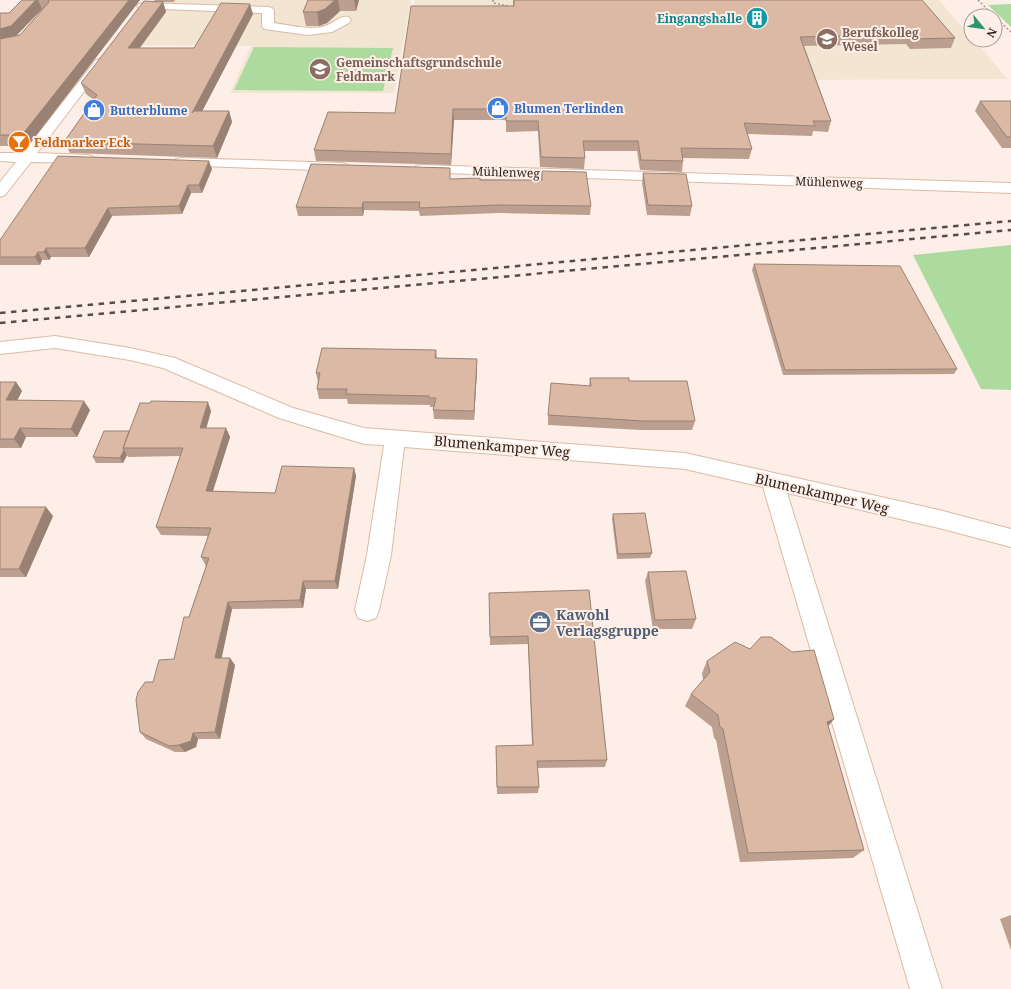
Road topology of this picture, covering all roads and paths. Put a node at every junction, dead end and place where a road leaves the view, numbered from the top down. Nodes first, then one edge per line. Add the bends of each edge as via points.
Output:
1 (493, 0) edge
2 (978, 0) edge
3 (142, 7) edge
4 (514, 8) edge
5 (986, 8) edge
6 (345, 20) dead end
7 (1003, 24) edge
8 (1011, 32) edge
9 (108, 52) edge
10 (0, 157) edge
11 (29, 157) junction
12 (98, 159) edge
13 (168, 161) edge
14 (356, 167) edge
15 (410, 169) edge
16 (1011, 188) edge
17 (0, 192) edge
18 (0, 348) edge
19 (395, 438) junction
20 (772, 481) junction
21 (1011, 538) edge
22 (367, 610) dead end
23 (926, 989) edge

1 - 4 path via 493,3
2 - 5 path
3 - 6 street via 268,10 268,26 308,31 328,29
7 - 8 path
9 - 11 street
10 - 11 street
11 - 12 street
11 - 17 street
13 - 14 street
15 - 16 street, Mühlenweg
18 - 19 street, Blumenkamper Weg via 55,342 130,354 168,363 286,412 364,436
19 - 20 street, Blumenkamper Weg via 685,461
19 - 22 street via 378,555
20 - 21 street, Blumenkamper Weg
20 - 23 street

